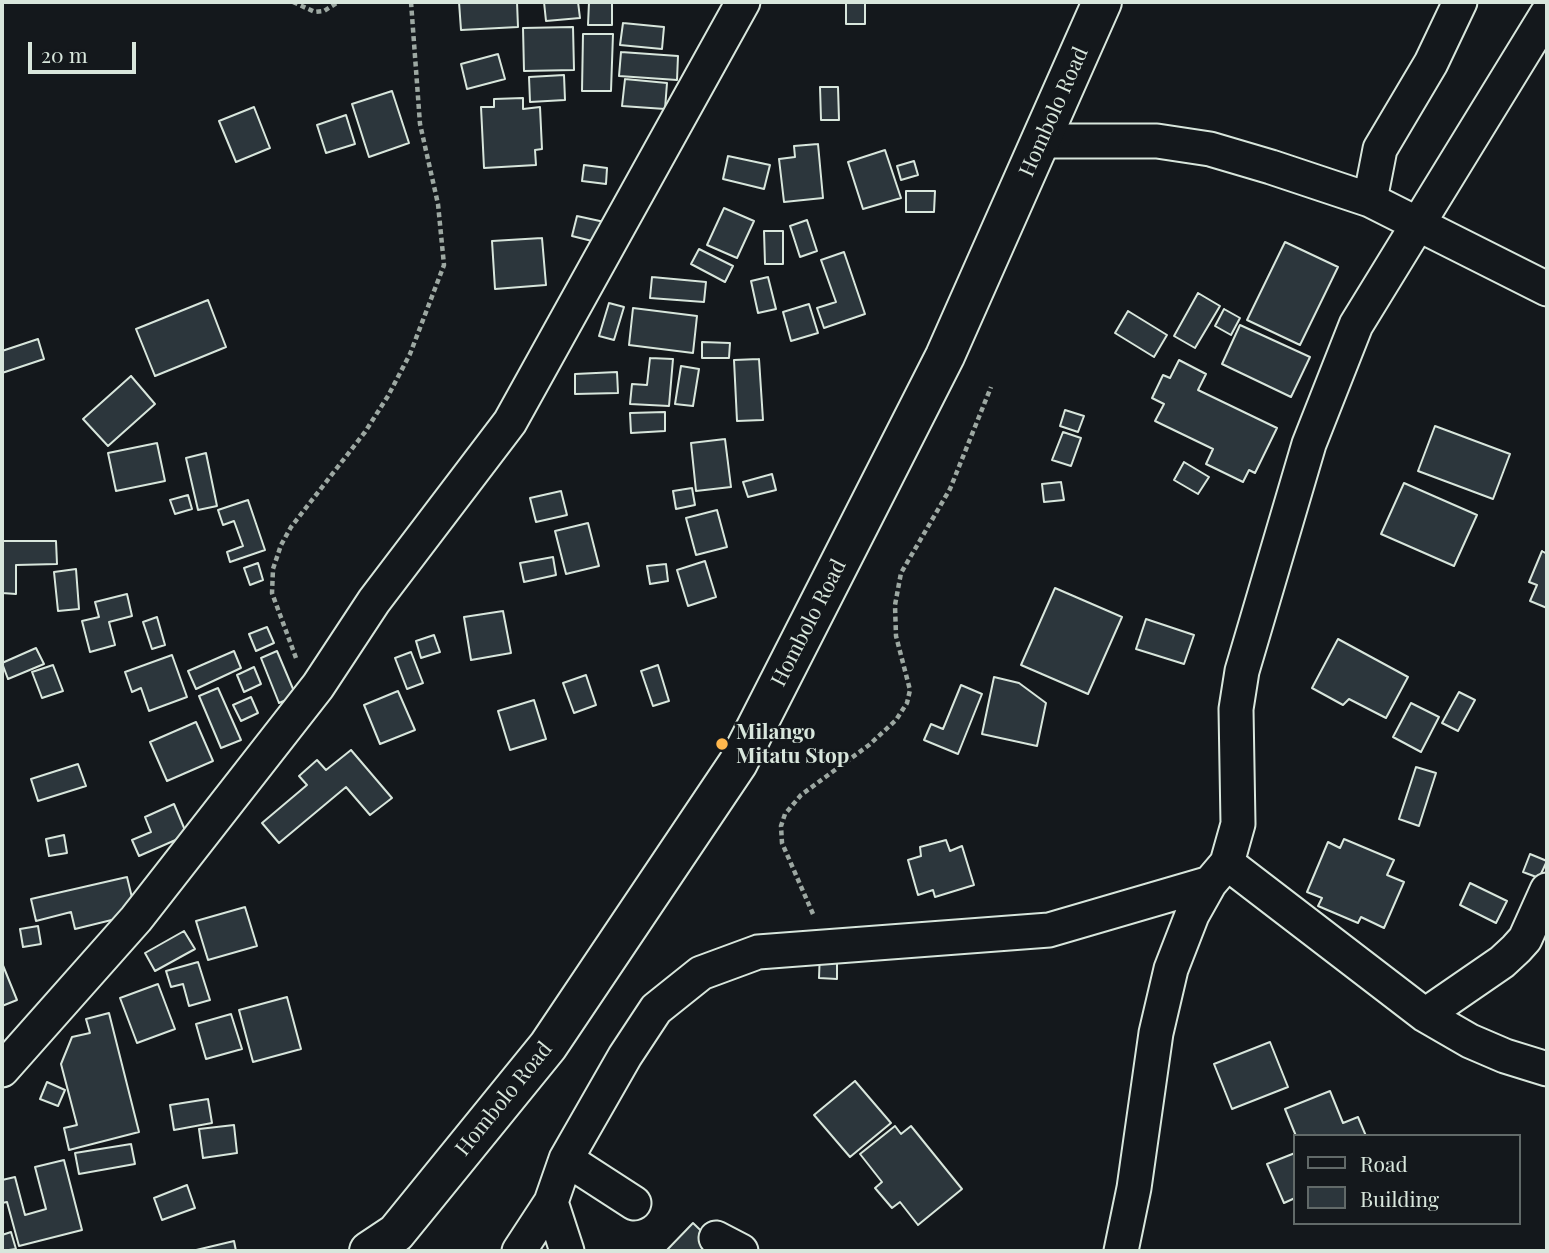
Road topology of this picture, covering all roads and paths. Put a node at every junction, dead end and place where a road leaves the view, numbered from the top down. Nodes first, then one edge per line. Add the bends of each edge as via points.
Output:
1 (293, 2) edge
2 (338, 2) edge
3 (411, 2) edge
4 (743, 2) edge
5 (1102, 2) edge
6 (1460, 2) edge
7 (1547, 14) edge
8 (1040, 141) junction
9 (1370, 201) junction
10 (1419, 225) junction
11 (1547, 289) edge
12 (991, 387) dead end
13 (318, 685) junction
14 (1219, 873) junction
15 (1547, 890) edge
16 (824, 944) junction
17 (1425, 1015) junction
18 (1547, 1069) edge
19 (2, 1070) edge
20 (566, 1159) junction
21 (551, 1202) junction
22 (634, 1203) dead end
23 (369, 1251) edge
24 (519, 1251) edge
25 (567, 1251) edge
26 (1121, 1251) edge

1 - 2 path via 315,12
3 - 13 path via 420,124 438,204 444,265 410,355 388,396 291,527 273,569 272,593 282,627 293,655
4 - 13 street via 510,422 374,601
5 - 8 street, Hombolo Road
6 - 9 street via 1431,63 1380,149
7 - 10 street
8 - 9 street via 1157,141 1210,149
8 - 23 street, Hombolo Road via 945,356 738,763 548,1046 396,1233
9 - 10 street
10 - 11 street
10 - 14 street via 1356,325 1305,457 1242,671 1236,709 1238,824
12 - 16 path via 950,489 901,573 896,636 910,690 906,703 896,720 869,746 801,795 781,826 782,843
13 - 19 street via 136,919
14 - 16 street via 1049,930
14 - 17 street
14 - 26 street via 1192,915 1171,970 1156,1032
15 - 17 street via 1516,949
16 - 20 street via 758,952 701,973 656,1009
17 - 18 street via 1493,1051
20 - 21 street
20 - 22 street
21 - 24 street
21 - 25 street

